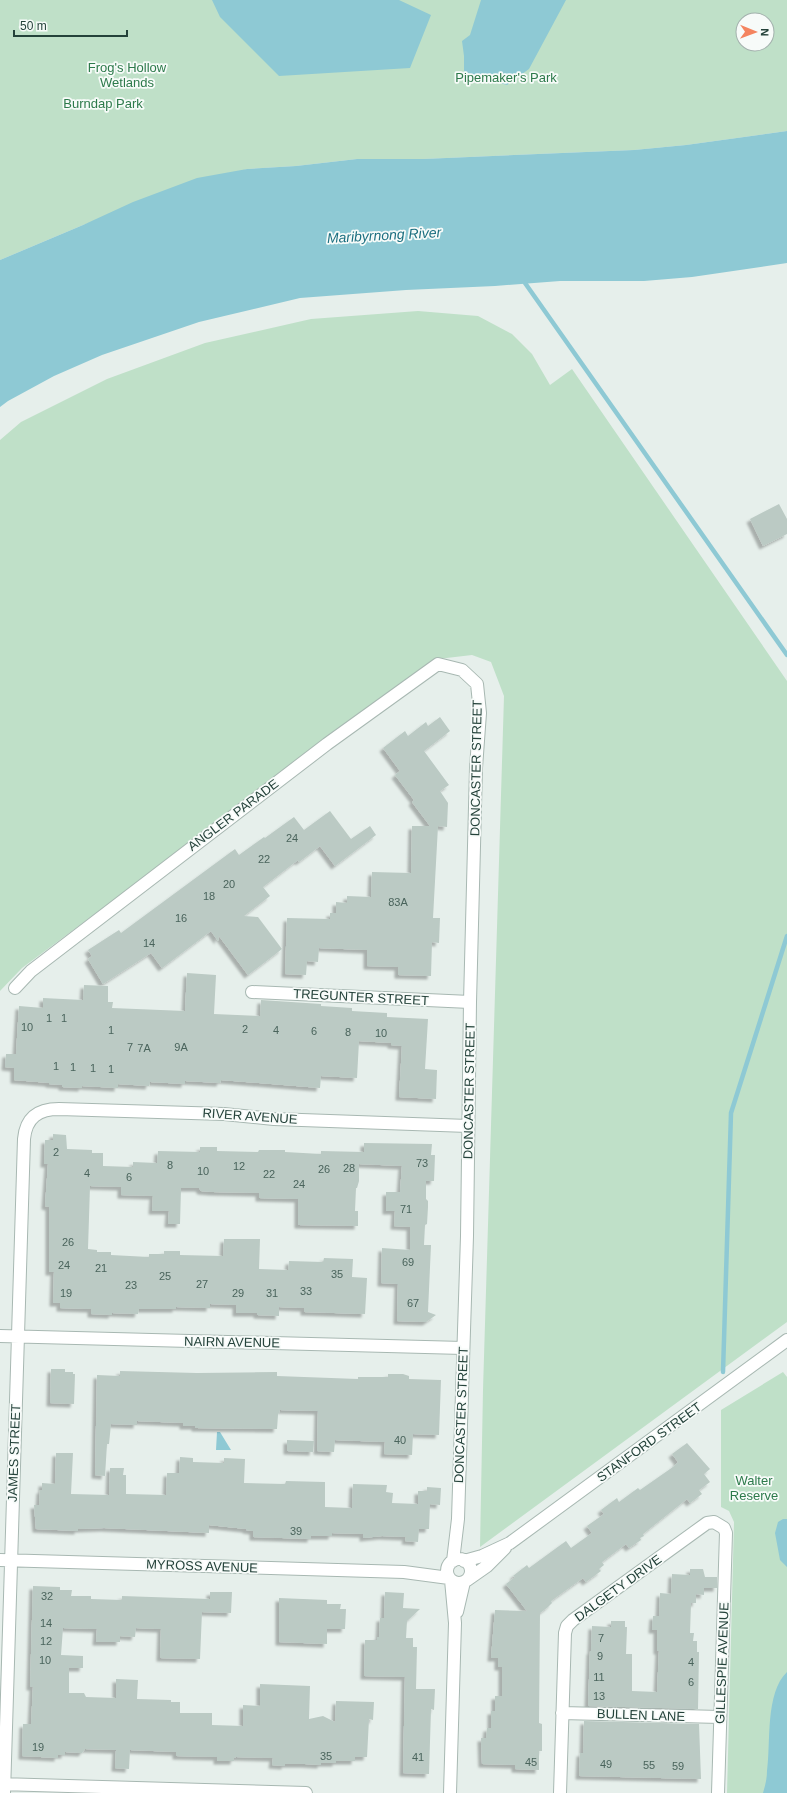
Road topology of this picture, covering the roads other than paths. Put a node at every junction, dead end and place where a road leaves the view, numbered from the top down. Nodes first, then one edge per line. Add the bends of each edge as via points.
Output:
1 (462, 670) joint
2 (15, 988) dead end
3 (252, 992) dead end
4 (470, 1002) junction
5 (34, 1115) joint
6 (468, 1126) junction
7 (0, 1336) edge
8 (19, 1337) junction
9 (787, 1340) edge
10 (463, 1348) junction
11 (726, 1533) joint
12 (510, 1542) junction
13 (6, 1560) edge
14 (455, 1568) junction
15 (465, 1581) junction
16 (455, 1623) junction
17 (562, 1713) junction
18 (720, 1717) junction
19 (3, 1787) edge
20 (306, 1793) edge
21 (450, 1793) edge
22 (560, 1793) edge
23 (718, 1793) edge

1 - 2 street, ANGLER PARADE via 438,664 327,744 31,970
1 - 4 street, DONCASTER STREET via 476,684 480,713 476,768
3 - 4 street, TREGUNTER STREET
4 - 6 street, DONCASTER STREET
5 - 6 street, RIVER AVENUE via 41,1111 59,1109
5 - 8 street, JAMES STREET via 26,1127 24,1139
6 - 10 street, DONCASTER STREET
7 - 8 street, NAIRN AVENUE
8 - 10 street, NAIRN AVENUE
8 - 13 street, JAMES STREET
9 - 12 street, STANFORD STREET
10 - 14 street, DONCASTER STREET
11 - 17 street, DALGETY DRIVE via 720,1524 707,1523 573,1620 565,1633
11 - 18 street, GILLESPIE AVENUE
12 - 14 street, STANFORD STREET
12 - 15 street, STANFORD STREET via 487,1566
13 - 14 street, MYROSS AVENUE via 404,1572
13 - 19 street, JAMES STREET
14 - 15 street, MYROSS AVENUE via 457,1583
14 - 15 street, DONCASTER STREET via 470,1570
14 - 16 street, DONCASTER STREET
15 - 16 street, DONCASTER STREET
16 - 21 street, DONCASTER STREET
17 - 18 street, BULLEN LANE
17 - 22 street, DALGETY DRIVE
18 - 23 street, GILLESPIE AVENUE
19 - 20 street

